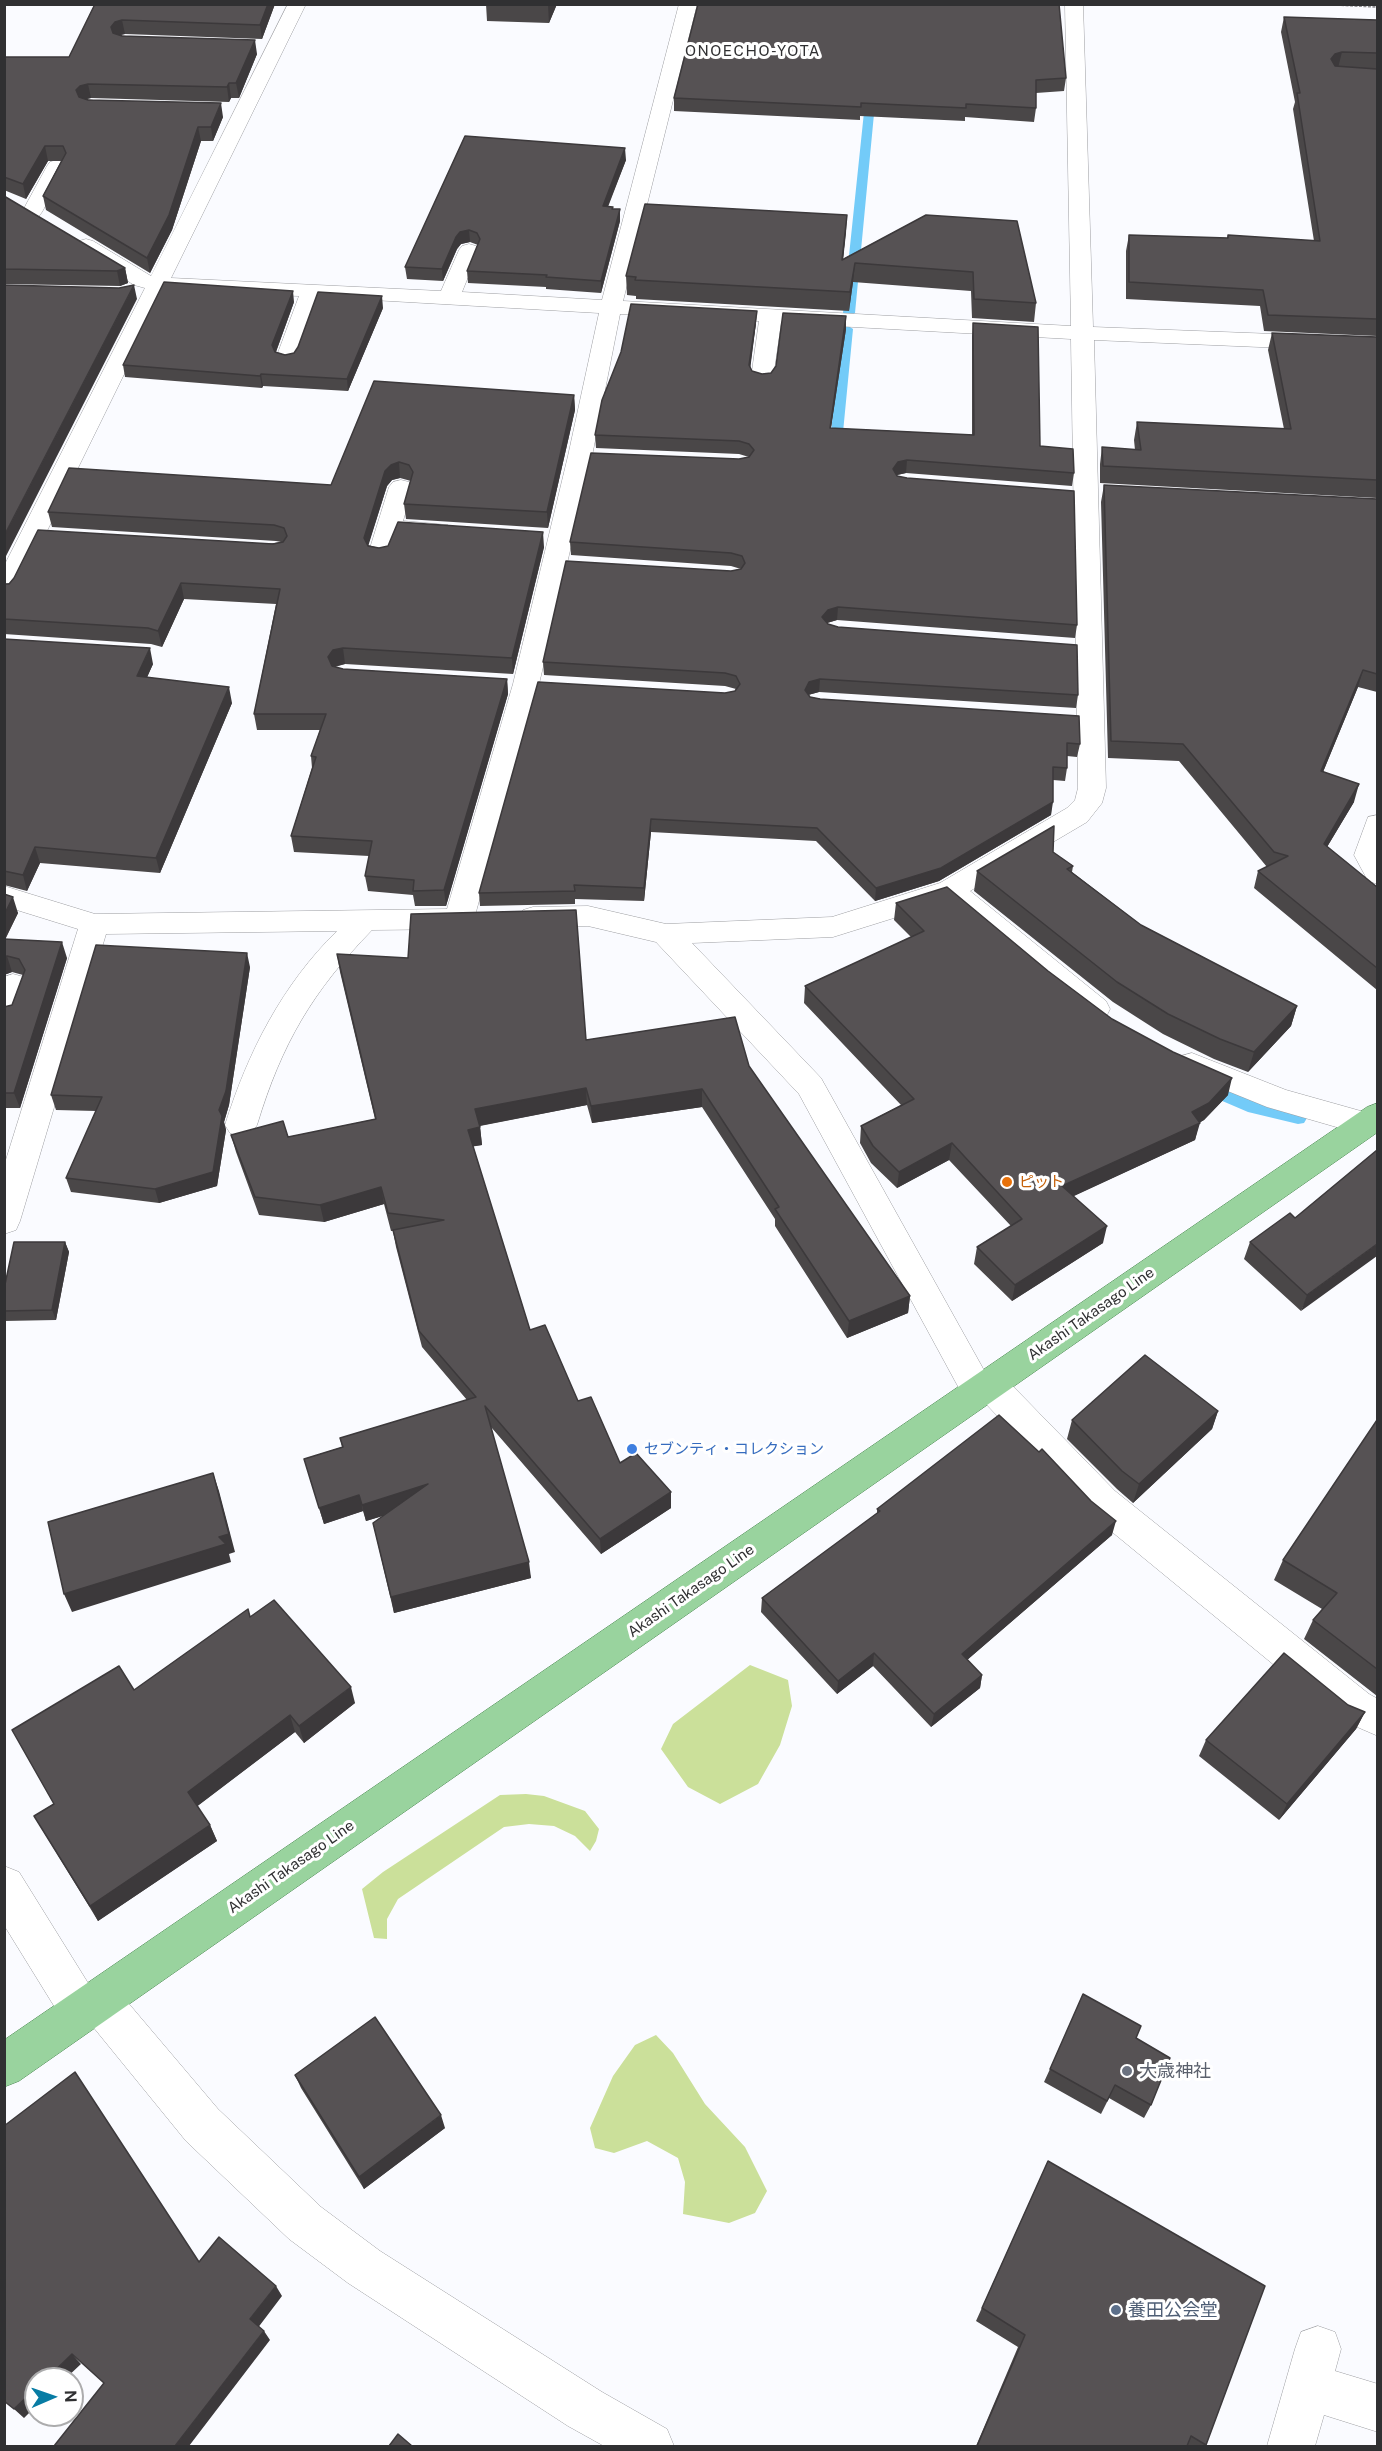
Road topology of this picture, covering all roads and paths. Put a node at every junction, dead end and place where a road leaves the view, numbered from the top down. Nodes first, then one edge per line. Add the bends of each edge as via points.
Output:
1 (297, 4) edge
2 (688, 4) edge
3 (1074, 4) edge
4 (1323, 4) edge
5 (1377, 7) edge
6 (253, 46) edge
7 (276, 47) junction
8 (222, 109) edge
9 (246, 110) junction
10 (57, 166) edge
11 (14, 201) edge
12 (32, 212) junction
13 (52, 225) edge
14 (72, 237) edge
15 (469, 249) edge
16 (156, 284) junction
17 (312, 290) junction
18 (122, 295) edge
19 (449, 298) junction
20 (611, 307) junction
21 (771, 316) junction
22 (1083, 333) junction
23 (1377, 345) edge
24 (288, 358) edge
25 (762, 378) edge
26 (401, 487) dead end
27 (389, 527) junction
28 (458, 532) edge
29 (380, 554) edge
30 (4, 592) edge
31 (1377, 824) edge
32 (1377, 874) edge
33 (950, 890) junction
34 (4, 896) edge
35 (483, 918) junction
36 (364, 921) junction
37 (94, 924) junction
38 (666, 934) junction
39 (1115, 1022) edge
40 (1169, 1052) edge
41 (1371, 1119) edge
42 (241, 1125) dead end
43 (4, 1221) edge
44 (984, 1389) junction
45 (1377, 1718) edge
46 (4, 1886) edge
47 (90, 2006) junction
48 (4, 2066) edge
49 (1377, 2408) edge
50 (650, 2446) edge
51 (1291, 2446) edge

1 - 7 street
2 - 20 street
3 - 22 street
4 - 5 path
6 - 7 street
7 - 9 street
8 - 9 street
9 - 16 street
10 - 12 street
11 - 12 street
12 - 13 street
14 - 16 street via 142,280
15 - 19 street
16 - 17 street
16 - 18 street
16 - 30 street via 44,536
17 - 19 street
17 - 24 street
19 - 20 street
20 - 21 street
20 - 35 street via 592,456 549,537 566,565 526,684
21 - 22 street
21 - 25 street
22 - 23 street
22 - 33 street via 1087,494 1079,648 1080,718 1092,789 1088,803 1077,815
26 - 27 street
27 - 28 street
27 - 29 street
31 - 32 street via 1368,855
33 - 38 street via 833,927
33 - 39 street
34 - 37 street
35 - 36 street
35 - 38 street via 588,916
36 - 37 street
36 - 42 street via 331,954 295,1000 262,1060
37 - 43 street
38 - 44 street via 810,1086
40 - 41 street via 1278,1099
41 - 44 main road, Akashi Takasago Line
44 - 45 street via 1102,1502 1355,1707
44 - 47 main road, Akashi Takasago Line
46 - 47 street
47 - 48 main road, Akashi Takasago Line
47 - 50 street via 201,2125 305,2223 364,2266 585,2409
49 - 51 street via 1313,2368

